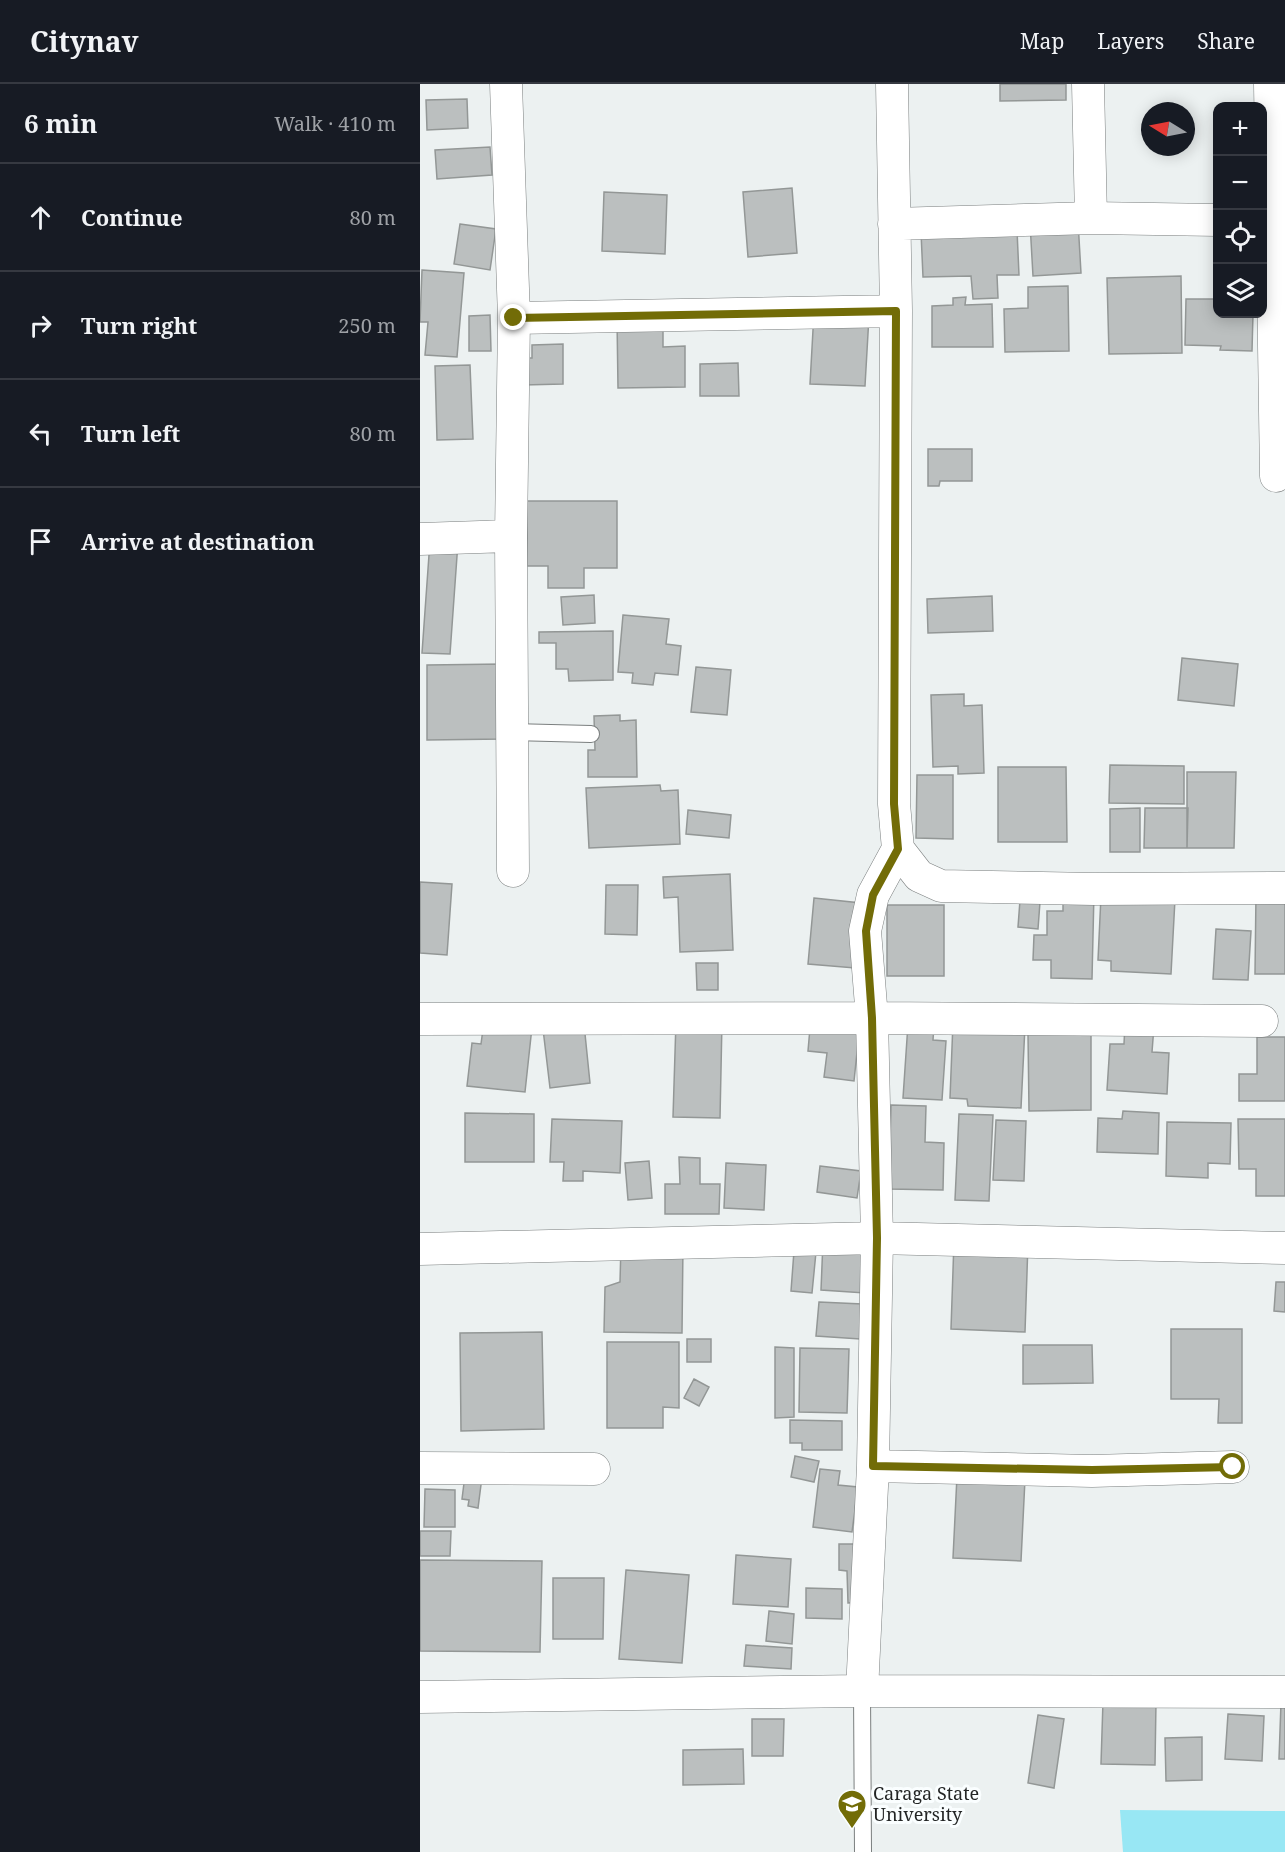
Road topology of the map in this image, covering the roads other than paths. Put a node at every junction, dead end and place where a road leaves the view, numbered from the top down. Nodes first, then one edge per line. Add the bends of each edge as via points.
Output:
1 (506, 84) edge
2 (892, 84) edge
3 (1088, 84) edge
4 (1270, 84) edge
5 (1090, 218) junction
6 (1213, 220) edge
7 (1273, 220) edge
8 (894, 224) junction
9 (896, 311) junction
10 (514, 318) junction
11 (1276, 476) dead end
12 (511, 536) junction
13 (420, 538) edge
14 (511, 732) junction
15 (591, 734) dead end
16 (898, 849) junction
17 (513, 871) dead end
18 (1285, 888) edge
19 (872, 1018) junction
20 (420, 1019) edge
21 (1262, 1021) dead end
22 (877, 1238) junction
23 (1285, 1248) edge
24 (420, 1249) edge
25 (873, 1466) junction
26 (1233, 1467) dead end
27 (420, 1468) edge
28 (594, 1469) dead end
29 (862, 1691) junction
30 (1285, 1692) edge
31 (420, 1697) edge
32 (863, 1852) edge

1 - 10 street
2 - 8 street
3 - 5 street
4 - 7 street
5 - 6 street
5 - 8 street
7 - 11 street
8 - 9 street
9 - 10 street
9 - 16 street via 894,804
10 - 12 street
12 - 13 street
12 - 14 street
14 - 15 lane
14 - 17 street
16 - 18 street via 919,876 941,886
16 - 19 street via 873,895 866,931
19 - 20 street
19 - 21 street
19 - 22 street
22 - 23 street
22 - 24 street
22 - 25 street
25 - 26 street via 1092,1470
25 - 29 street
27 - 28 street
29 - 30 street
29 - 31 street
29 - 32 lane

